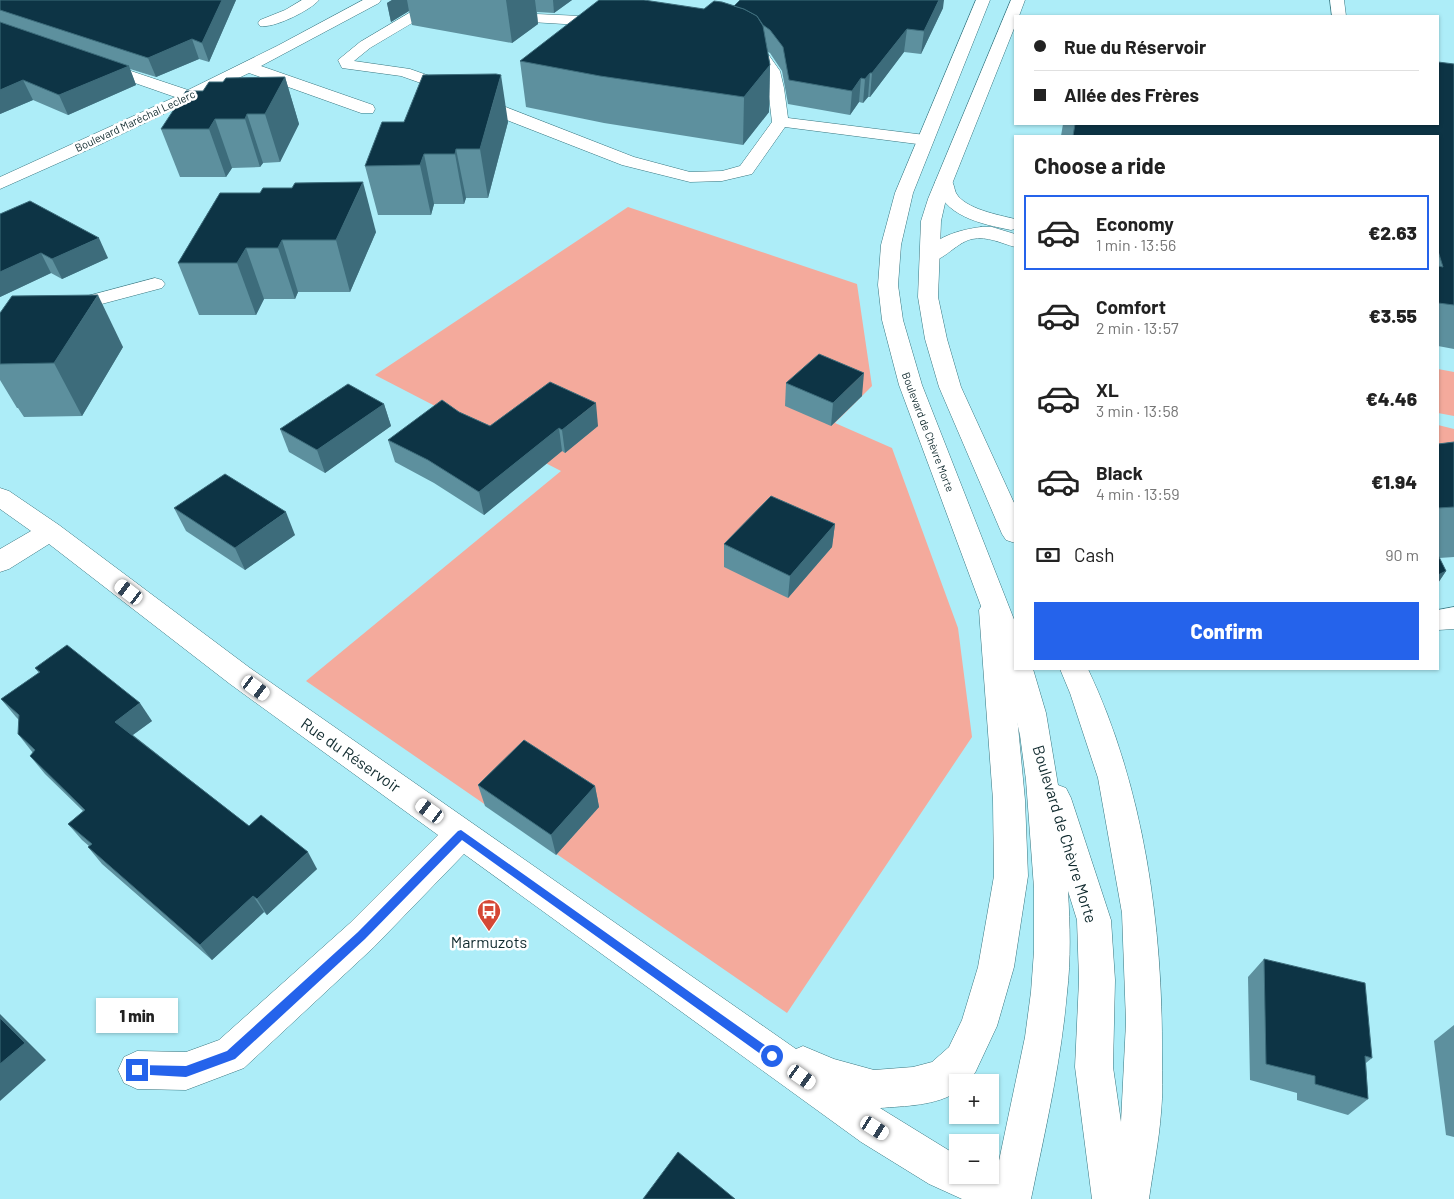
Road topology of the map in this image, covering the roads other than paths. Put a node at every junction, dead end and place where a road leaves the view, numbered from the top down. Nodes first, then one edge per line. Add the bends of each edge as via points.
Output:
1 (312, 0) edge
2 (374, 0) edge
3 (983, 0) edge
4 (1018, 0) edge
5 (1337, 0) edge
6 (1339, 15) edge
7 (265, 23) dead end
8 (84, 61) edge
9 (248, 67) junction
10 (189, 96) junction
11 (367, 109) dead end
12 (780, 122) junction
13 (925, 140) junction
14 (944, 182) junction
15 (0, 184) edge
16 (1014, 225) edge
17 (1014, 241) edge
18 (930, 257) junction
19 (155, 284) dead end
20 (0, 331) edge
21 (0, 497) edge
22 (50, 531) junction
23 (1014, 532) edge
24 (0, 562) edge
25 (992, 596) junction
26 (1454, 618) edge
27 (1439, 620) edge
28 (1014, 657) edge
29 (1018, 670) edge
30 (1074, 670) edge
31 (1036, 738) junction
32 (461, 834) junction
33 (743, 1036) junction
34 (137, 1070) dead end
35 (1010, 1199) edge
36 (1112, 1199) edge
37 (1129, 1199) edge

1 - 7 main road
2 - 9 main road, Boulevard Maréchal Leclerc via 306,39
3 - 13 main road, Boulevard de Chèvre Morte
4 - 14 main road
5 - 6 main road
8 - 10 main road
9 - 10 main road, Boulevard Maréchal Leclerc
9 - 11 main road
10 - 15 main road, Boulevard Maréchal Leclerc
12 - 12 main road via 746,170 722,176 690,177 628,161 492,108 486,101 404,72 348,65 346,60 439,1 523,18 628,25 730,41 762,56 775,78
12 - 13 main road
13 - 25 main road, Boulevard de Chèvre Morte via 897,218 889,260 889,297 900,354 913,396
14 - 16 main road via 949,196 963,208
14 - 18 main road via 931,222
17 - 18 main road via 996,233 967,234 950,240
18 - 23 main road via 928,297 950,387
19 - 20 main road via 38,315
21 - 22 main road, Rue du Réservoir
22 - 24 main road
22 - 32 main road, Rue du Réservoir via 240,676
25 - 28 main road, Boulevard de Chèvre Morte
25 - 33 main road via 1009,800 1011,876 996,967 979,1026 962,1060 942,1079 913,1086 874,1089 834,1078
26 - 27 main road
29 - 31 main road, Boulevard de Chèvre Morte
30 - 37 main road via 1114,778 1139,914 1144,1022 1142,1113
31 - 35 main road, Boulevard de Chèvre Morte via 1047,832 1052,943 1046,1021
31 - 36 main road, Boulevard de Chèvre Morte via 1094,920 1097,980 1094,1067
32 - 33 main road, Rue du Réservoir
32 - 34 main road via 362,935 231,1055 186,1072
33 - 35 main road, Rue du Réservoir via 943,1170

